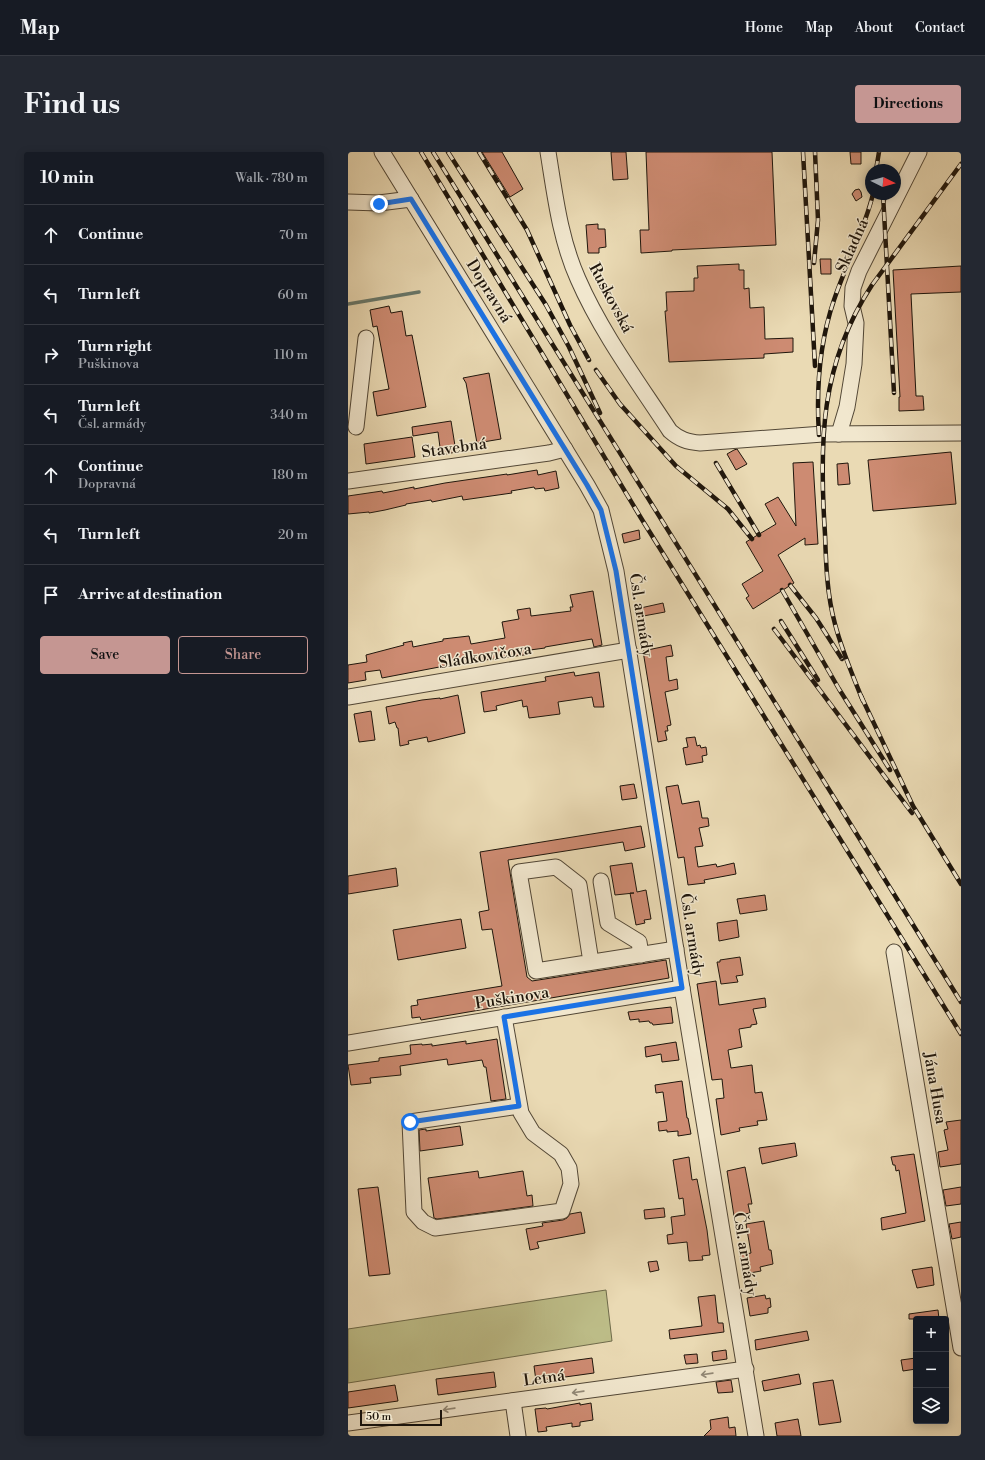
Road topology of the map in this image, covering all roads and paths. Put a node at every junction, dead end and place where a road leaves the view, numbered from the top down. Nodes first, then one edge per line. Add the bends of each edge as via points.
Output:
1 (382, 152) edge
2 (548, 152) edge
3 (919, 152) edge
4 (411, 199) junction
5 (348, 202) edge
6 (366, 338) dead end
7 (356, 427) dead end
8 (961, 433) edge
9 (839, 434) junction
10 (565, 449) junction
11 (348, 481) edge
12 (629, 650) junction
13 (348, 697) edge
14 (601, 881) dead end
15 (676, 949) junction
16 (894, 952) dead end
17 (642, 955) junction
18 (591, 962) junction
19 (682, 988) junction
20 (504, 1017) junction
21 (348, 1043) edge
22 (519, 1106) junction
23 (961, 1348) edge
24 (746, 1369) junction
25 (513, 1401) junction
26 (348, 1423) edge
27 (518, 1436) edge
28 (756, 1436) edge

1 - 4 street, Dopravná
2 - 9 street, Ruskovská via 566,247 578,279 610,337 677,437 684,441 700,443
3 - 9 street, Skladná via 859,271 854,288 854,364 847,407
4 - 5 street via 379,204
4 - 10 street, Dopravná
6 - 7 street
8 - 9 street
10 - 11 street, Stavebná
10 - 12 street, Čsl. armády via 601,510 616,571
12 - 13 street, Sládkovičova
12 - 15 street, Čsl. armády
14 - 17 street via 608,923 639,942
15 - 17 street
15 - 19 street, Čsl. armády
16 - 23 street, Jána Husa
17 - 18 street
18 - 18 street via 536,971 519,872 556,867 579,885
19 - 20 street, Puškinova
19 - 24 street, Čsl. armády
20 - 21 street, Puškinova
20 - 22 street
22 - 22 street via 533,1133 561,1154 569,1168 571,1184 562,1210 435,1228 422,1222 414,1212 410,1122
24 -> 25 street, Letná
24 - 28 street, Čsl. armády
25 -> 26 street, Letná
25 - 27 street

